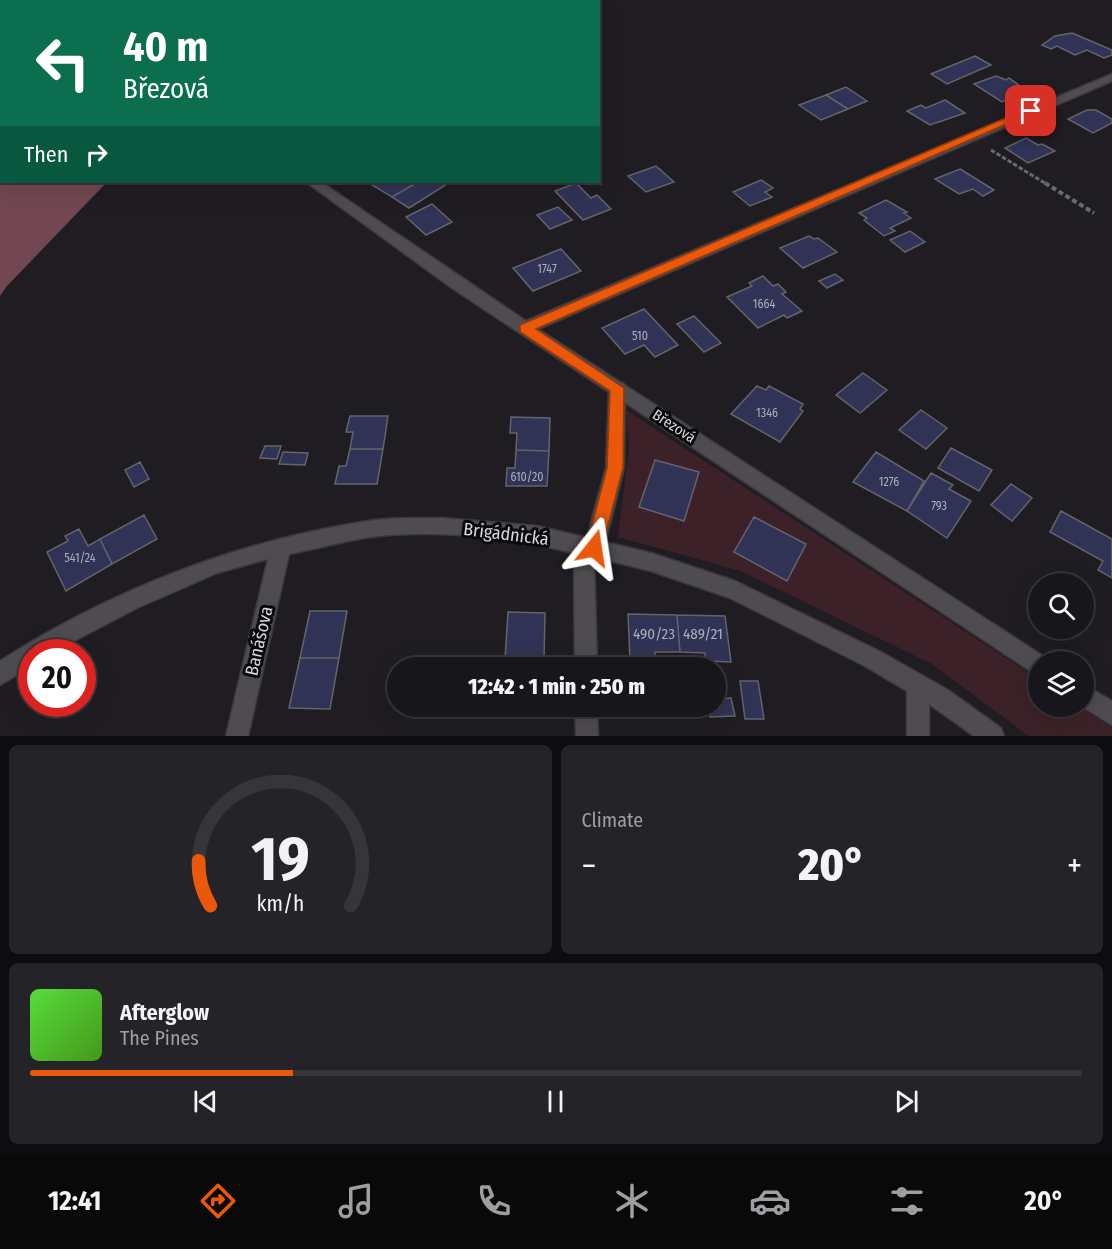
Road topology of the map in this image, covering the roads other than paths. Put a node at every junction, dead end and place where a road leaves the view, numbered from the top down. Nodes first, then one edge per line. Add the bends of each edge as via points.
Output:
1 (1112, 76) edge
2 (314, 183) edge
3 (525, 328) junction
4 (617, 388) junction
5 (281, 547) junction
6 (589, 547) junction
7 (58, 639) edge
8 (586, 657) edge
9 (1028, 658) edge
10 (18, 662) edge
11 (0, 674) edge
12 (918, 685) junction
13 (1094, 702) edge
14 (1112, 714) edge
15 (586, 717) edge
16 (237, 736) edge
17 (586, 736) edge
18 (918, 736) edge
19 (993, 736) edge

1 - 3 street
2 - 3 street, Březová
3 - 4 street, Březová
4 - 6 street via 615,468
4 - 9 street, Březová
5 - 6 street, Brigádnická via 370,529 441,526 537,535
5 - 7 street, Brigádnická via 215,565 130,601
5 - 16 street, Banášova
6 - 8 street
6 - 12 street, Brigádnická via 651,562 735,590
10 - 11 street, Brigádnická
12 - 18 street
12 - 19 street, Brigádnická
13 - 14 street
15 - 17 street

